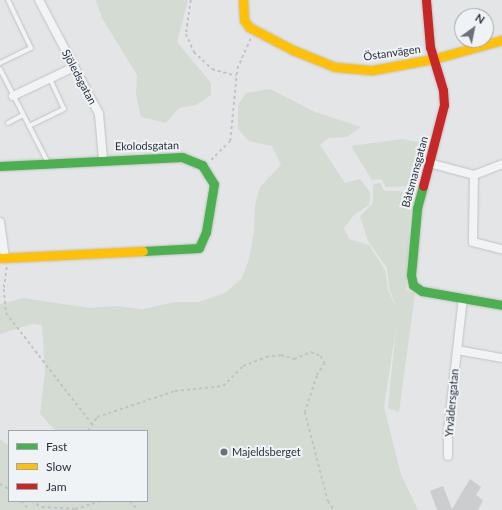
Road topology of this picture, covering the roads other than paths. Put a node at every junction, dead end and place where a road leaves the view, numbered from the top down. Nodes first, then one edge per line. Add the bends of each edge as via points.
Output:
1 (8, 0) edge
2 (39, 0) edge
3 (243, 0) edge
4 (426, 0) edge
5 (502, 40) edge
6 (433, 59) junction
7 (0, 64) edge
8 (74, 66) junction
9 (0, 69) edge
10 (49, 78) junction
11 (14, 96) junction
12 (23, 115) junction
13 (8, 123) dead end
14 (29, 126) junction
15 (103, 159) junction
16 (48, 163) junction
17 (429, 163) junction
18 (502, 164) edge
19 (0, 166) edge
20 (474, 175) junction
21 (0, 222) edge
22 (502, 250) edge
23 (4, 257) edge
24 (463, 298) junction
25 (502, 305) edge
26 (457, 350) junction
27 (502, 358) edge
28 (448, 456) dead end

1 - 7 lane via 31,48
2 - 8 street, Sjöledsgatan
3 - 6 street, Östanvägen via 244,20 254,31 335,67 373,70
4 - 6 street, Båtsmansgatan
5 - 6 street, Östanvägen
6 - 17 street, Båtsmansgatan via 443,90 444,105
8 - 10 street
8 - 15 street, Sjöledsgatan via 99,114
9 - 11 lane
10 - 11 street
10 - 14 lane via 64,109
11 - 12 lane
12 - 13 lane
12 - 14 lane
14 - 16 lane
15 - 16 street, Ekolodsgatan
15 - 23 street, Ekolodsgatan via 182,157 203,167 214,184 206,232 198,248
16 - 19 street, Ekolodsgatan
17 - 20 street
17 - 24 street, Båtsmansgatan via 417,209 411,275 413,285 422,291
18 - 20 street
20 - 22 street via 473,242
21 - 23 street
24 - 25 street, Båtsmansgatan
24 - 26 street, Yrvädersgatan
26 - 27 street
26 - 28 street, Yrvädersgatan via 448,431

